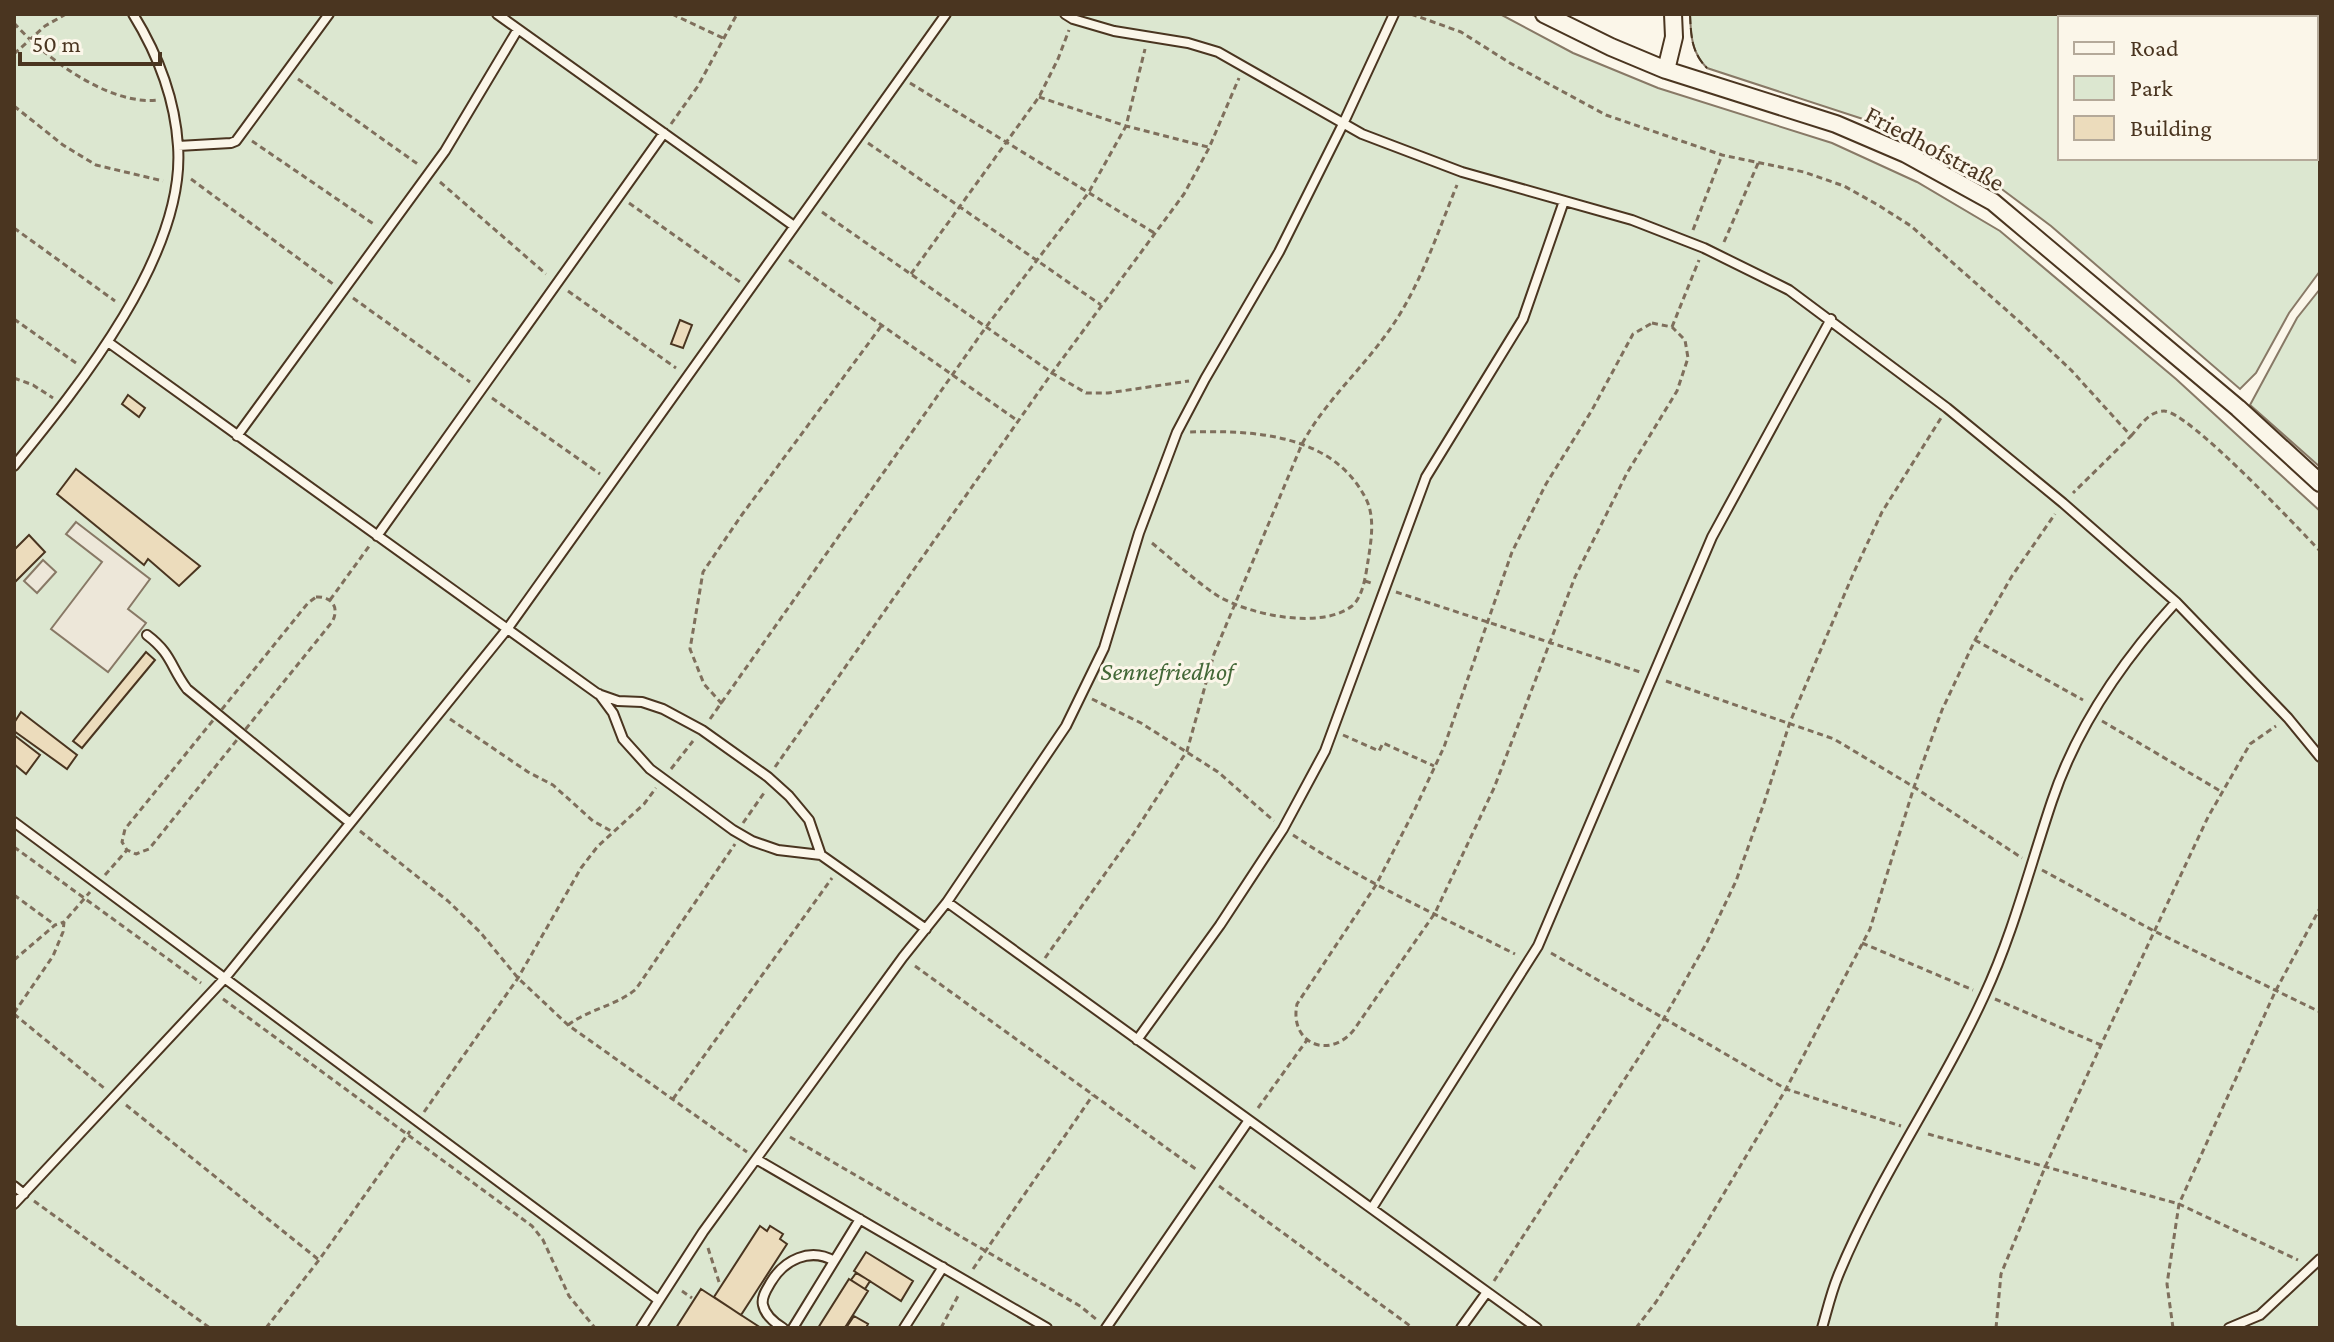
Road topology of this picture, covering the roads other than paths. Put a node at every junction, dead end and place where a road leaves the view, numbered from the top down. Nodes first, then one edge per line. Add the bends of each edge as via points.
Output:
1 (133, 14) edge
2 (329, 14) edge
3 (497, 14) edge
4 (946, 14) edge
5 (1394, 14) edge
6 (1544, 14) edge
7 (1673, 14) edge
8 (1069, 17) edge
9 (518, 29) junction
10 (1666, 70) junction
11 (1343, 124) junction
12 (664, 133) junction
13 (178, 146) junction
14 (1564, 201) junction
15 (794, 226) junction
16 (1831, 319) junction
17 (108, 342) junction
18 (237, 436) junction
19 (14, 466) edge
20 (2320, 483) edge
21 (377, 536) junction
22 (2176, 602) junction
23 (508, 628) junction
24 (147, 635) dead end
25 (598, 694) junction
26 (2320, 757) edge
27 (14, 822) edge
28 (349, 822) junction
29 (821, 855) junction
30 (947, 902) junction
31 (926, 929) junction
32 (225, 978) junction
33 (1137, 1040) junction
34 (1249, 1120) junction
35 (756, 1159) junction
36 (14, 1186) edge
37 (24, 1194) junction
38 (14, 1204) edge
39 (1372, 1208) junction
40 (860, 1219) junction
41 (2320, 1259) edge
42 (834, 1261) junction
43 (943, 1267) junction
44 (1487, 1292) junction
45 (657, 1299) junction
46 (1106, 1327) edge
47 (641, 1328) edge
48 (783, 1328) edge
49 (793, 1328) edge
50 (904, 1328) edge
51 (1047, 1328) edge
52 (1461, 1328) edge
53 (1537, 1328) edge
54 (1822, 1328) edge
55 (2229, 1328) edge

1 - 13 lane via 157,57
2 - 13 lane via 243,134 231,143
3 - 9 lane
4 - 15 lane
5 - 11 lane
6 - 10 street, Friedhofstraße
7 - 10 street
8 - 11 lane via 1218,52
9 - 12 lane
9 - 18 lane via 429,173
10 - 20 street, Friedhofstraße via 1836,124 1906,154 1993,202
11 - 14 lane via 1462,172
11 - 30 lane via 1279,252 1177,432 1104,648 1066,726
12 - 15 lane
12 - 21 lane
13 - 17 lane via 171,209 160,242
14 - 16 lane via 1689,241 1789,290
14 - 33 lane via 1523,319 1426,477 1325,751 1283,829
15 - 23 lane
16 - 22 lane via 2063,503
16 - 39 lane via 1712,537 1538,946
17 - 18 lane
17 - 19 lane
18 - 21 lane
21 - 23 lane
22 - 26 lane
22 - 54 lane via 2146,635 2094,711 2052,800 1985,995 1864,1218
23 - 25 lane
23 - 28 lane
24 - 28 lane via 170,656 187,689
25 - 29 lane via 623,739 650,769 739,834 778,850
25 - 29 lane via 663,709 771,779 809,820
27 - 32 lane
28 - 32 lane
29 - 31 lane
30 - 31 lane
30 - 33 lane
31 - 35 lane
32 - 37 lane
32 - 45 lane
33 - 34 lane
34 - 39 lane
34 - 46 lane
35 - 40 lane
35 - 45 lane
36 - 37 lane
37 - 38 lane
39 - 44 lane
40 - 42 lane
40 - 43 lane
41 - 55 lane via 2260,1315
42 - 48 lane via 813,1254 792,1260 776,1273 763,1306
42 - 49 lane
43 - 50 lane
43 - 51 lane
44 - 52 lane
44 - 53 lane
45 - 47 lane

